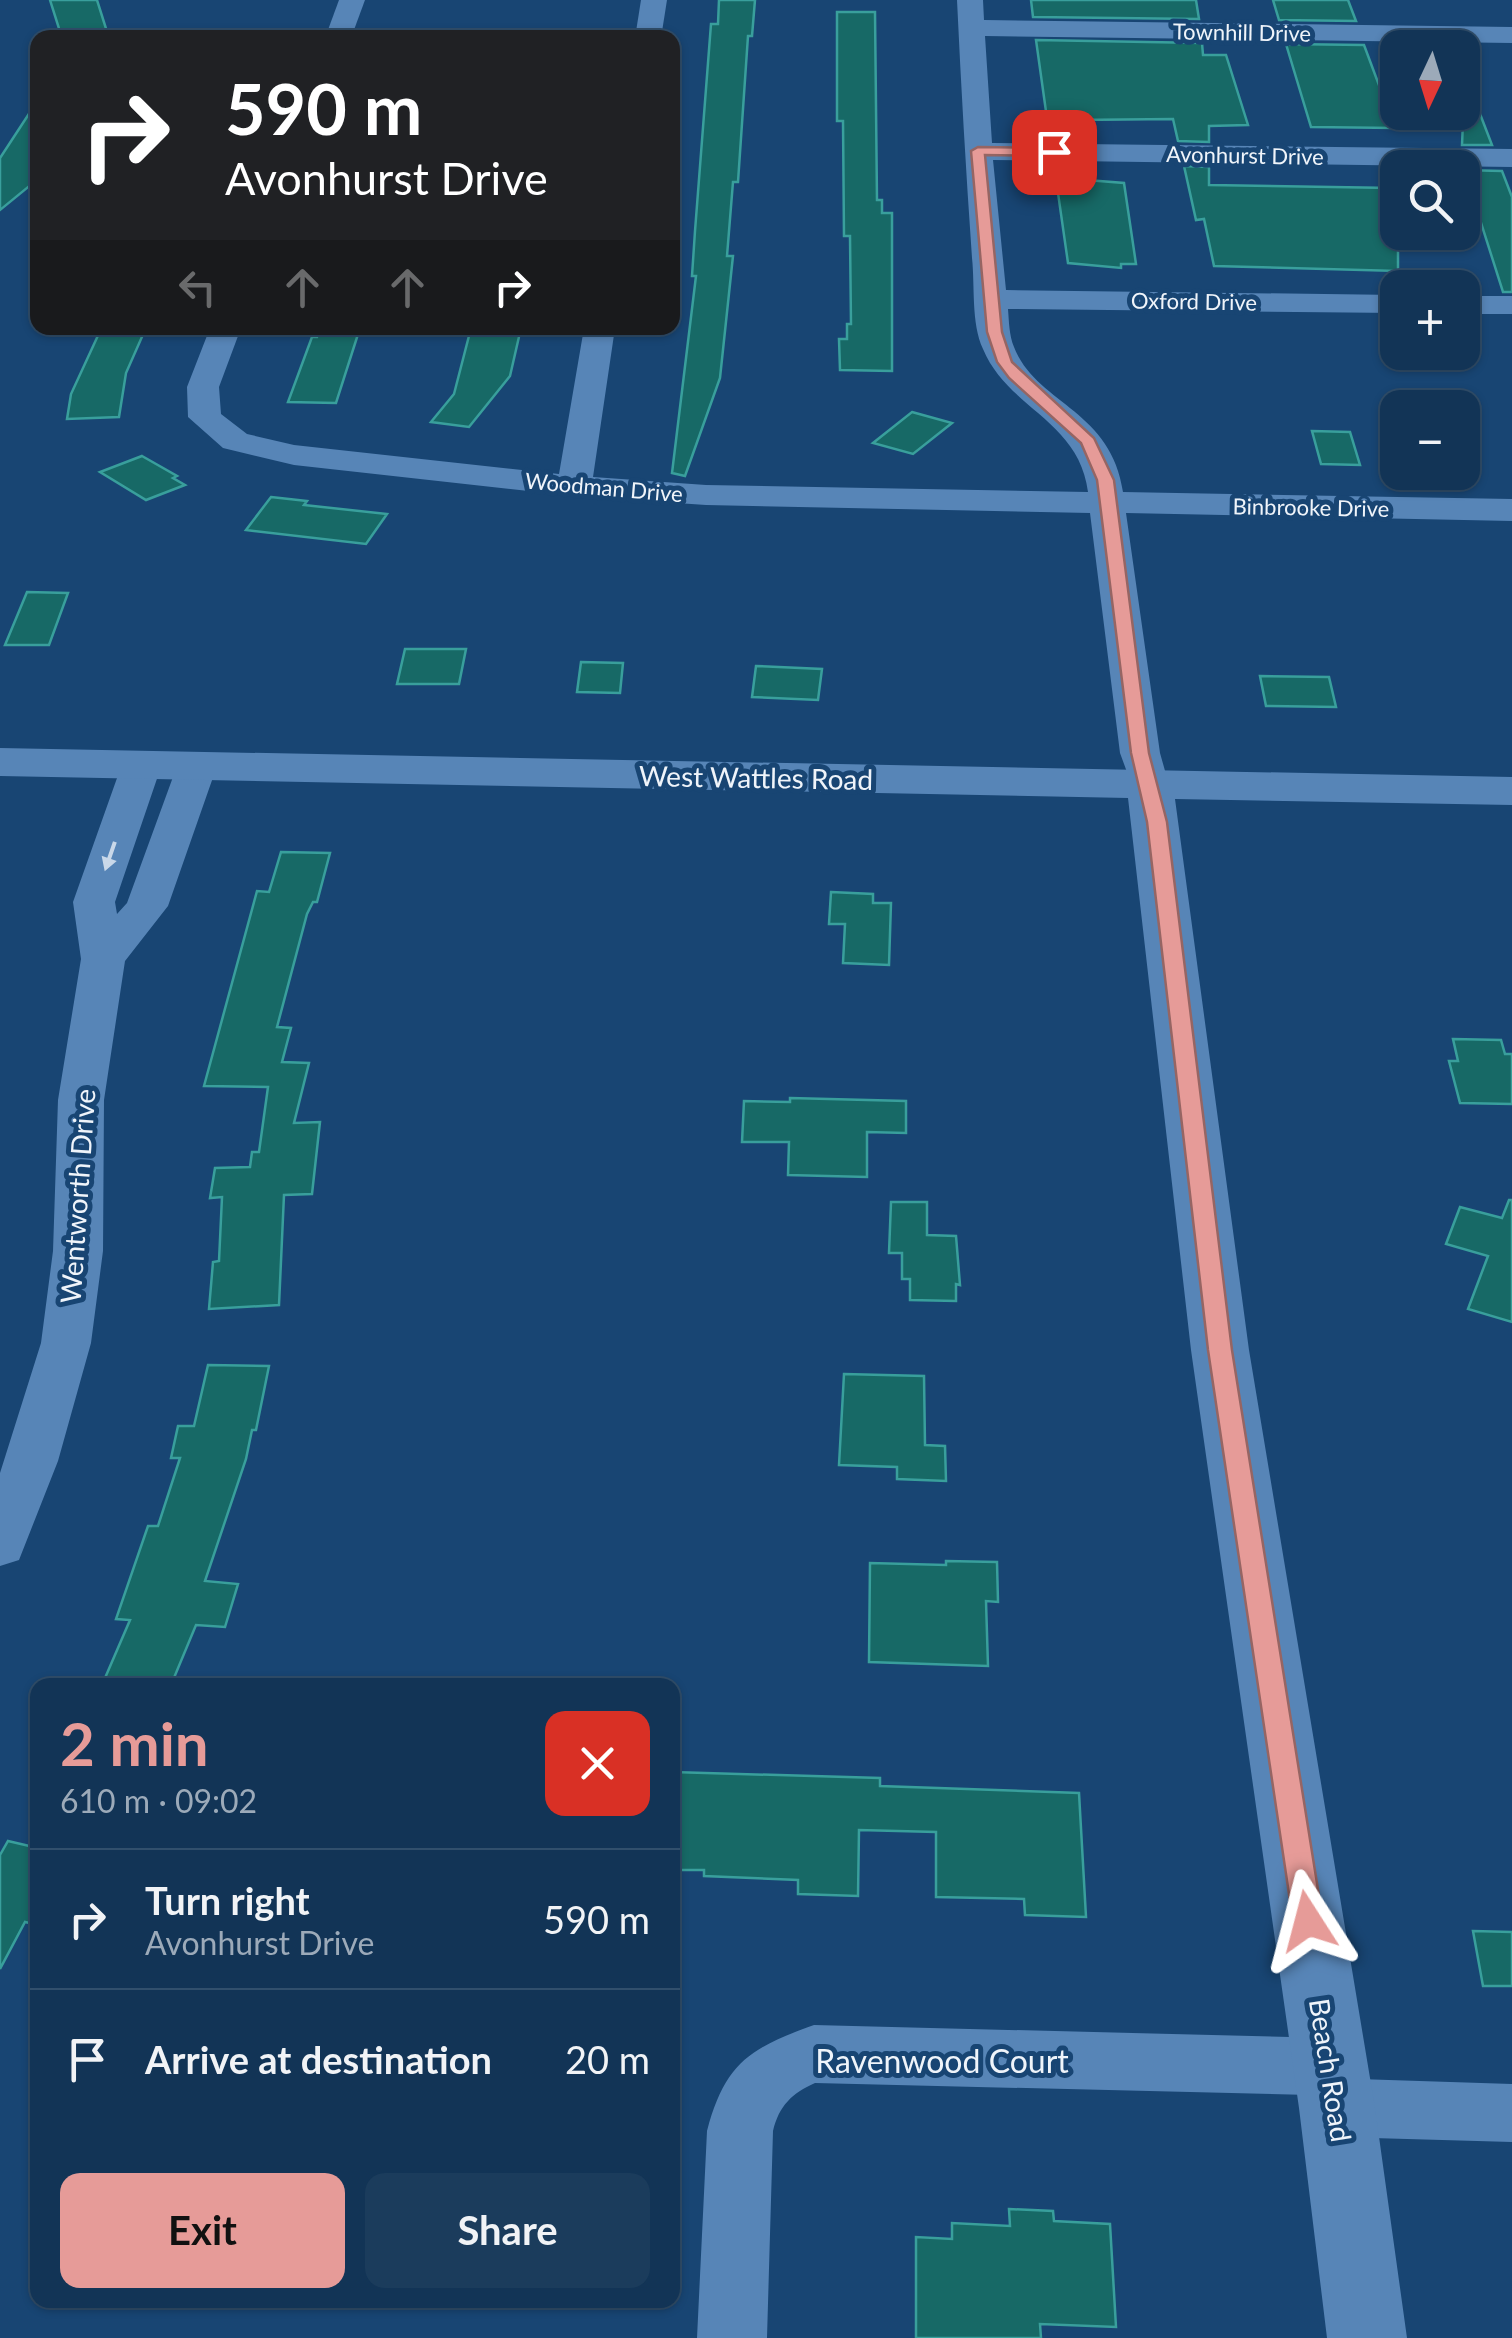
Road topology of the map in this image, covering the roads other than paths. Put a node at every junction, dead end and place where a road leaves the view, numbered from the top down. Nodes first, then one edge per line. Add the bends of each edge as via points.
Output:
1 (352, 0) edge
2 (654, 0) edge
3 (971, 14) edge
4 (341, 30) edge
5 (649, 30) edge
6 (1512, 35) edge
7 (978, 151) junction
8 (1512, 158) edge
9 (990, 299) junction
10 (1380, 304) edge
11 (1480, 304) edge
12 (1512, 305) edge
13 (223, 335) edge
14 (599, 335) edge
15 (574, 486) junction
16 (1110, 504) junction
17 (1512, 510) edge
18 (0, 762) edge
19 (142, 764) junction
20 (196, 766) junction
21 (1149, 785) junction
22 (1512, 790) edge
23 (103, 959) junction
24 (0, 1545) edge
25 (1334, 2088) junction
26 (1512, 2113) edge
27 (732, 2338) edge
28 (1367, 2338) edge

1 - 4 street
2 - 5 street
3 - 6 street, Townhill Drive
3 - 7 street, Beach Road
7 - 8 street, Avonhurst Drive
7 - 9 street, Beach Road
9 - 10 street, Oxford Drive
9 - 16 street, Beach Road via 1005,362 1088,441
11 - 12 street
13 - 15 street, Woodman Drive via 201,404 204,417 234,441 294,455
14 - 15 street
15 - 16 street, Woodman Drive
16 - 17 street, Binbrooke Drive
16 - 21 street, Beach Road
18 - 19 street, West Wattles Road
19 - 20 street, West Wattles Road
19 -> 23 street, Wentworth Drive via 94,902
20 - 21 street, West Wattles Road
20 - 23 street via 147,906
21 - 22 street, West Wattles Road
21 - 25 street, Beach Road via 1226,1387
23 - 24 street, Wentworth Drive via 81,1100 78,1251 66,1343
25 - 26 street, Ravenwood Court
25 - 27 street, Ravenwood Court via 814,2054 782,2065 745,2105 740,2131
25 - 28 street, Beach Road

